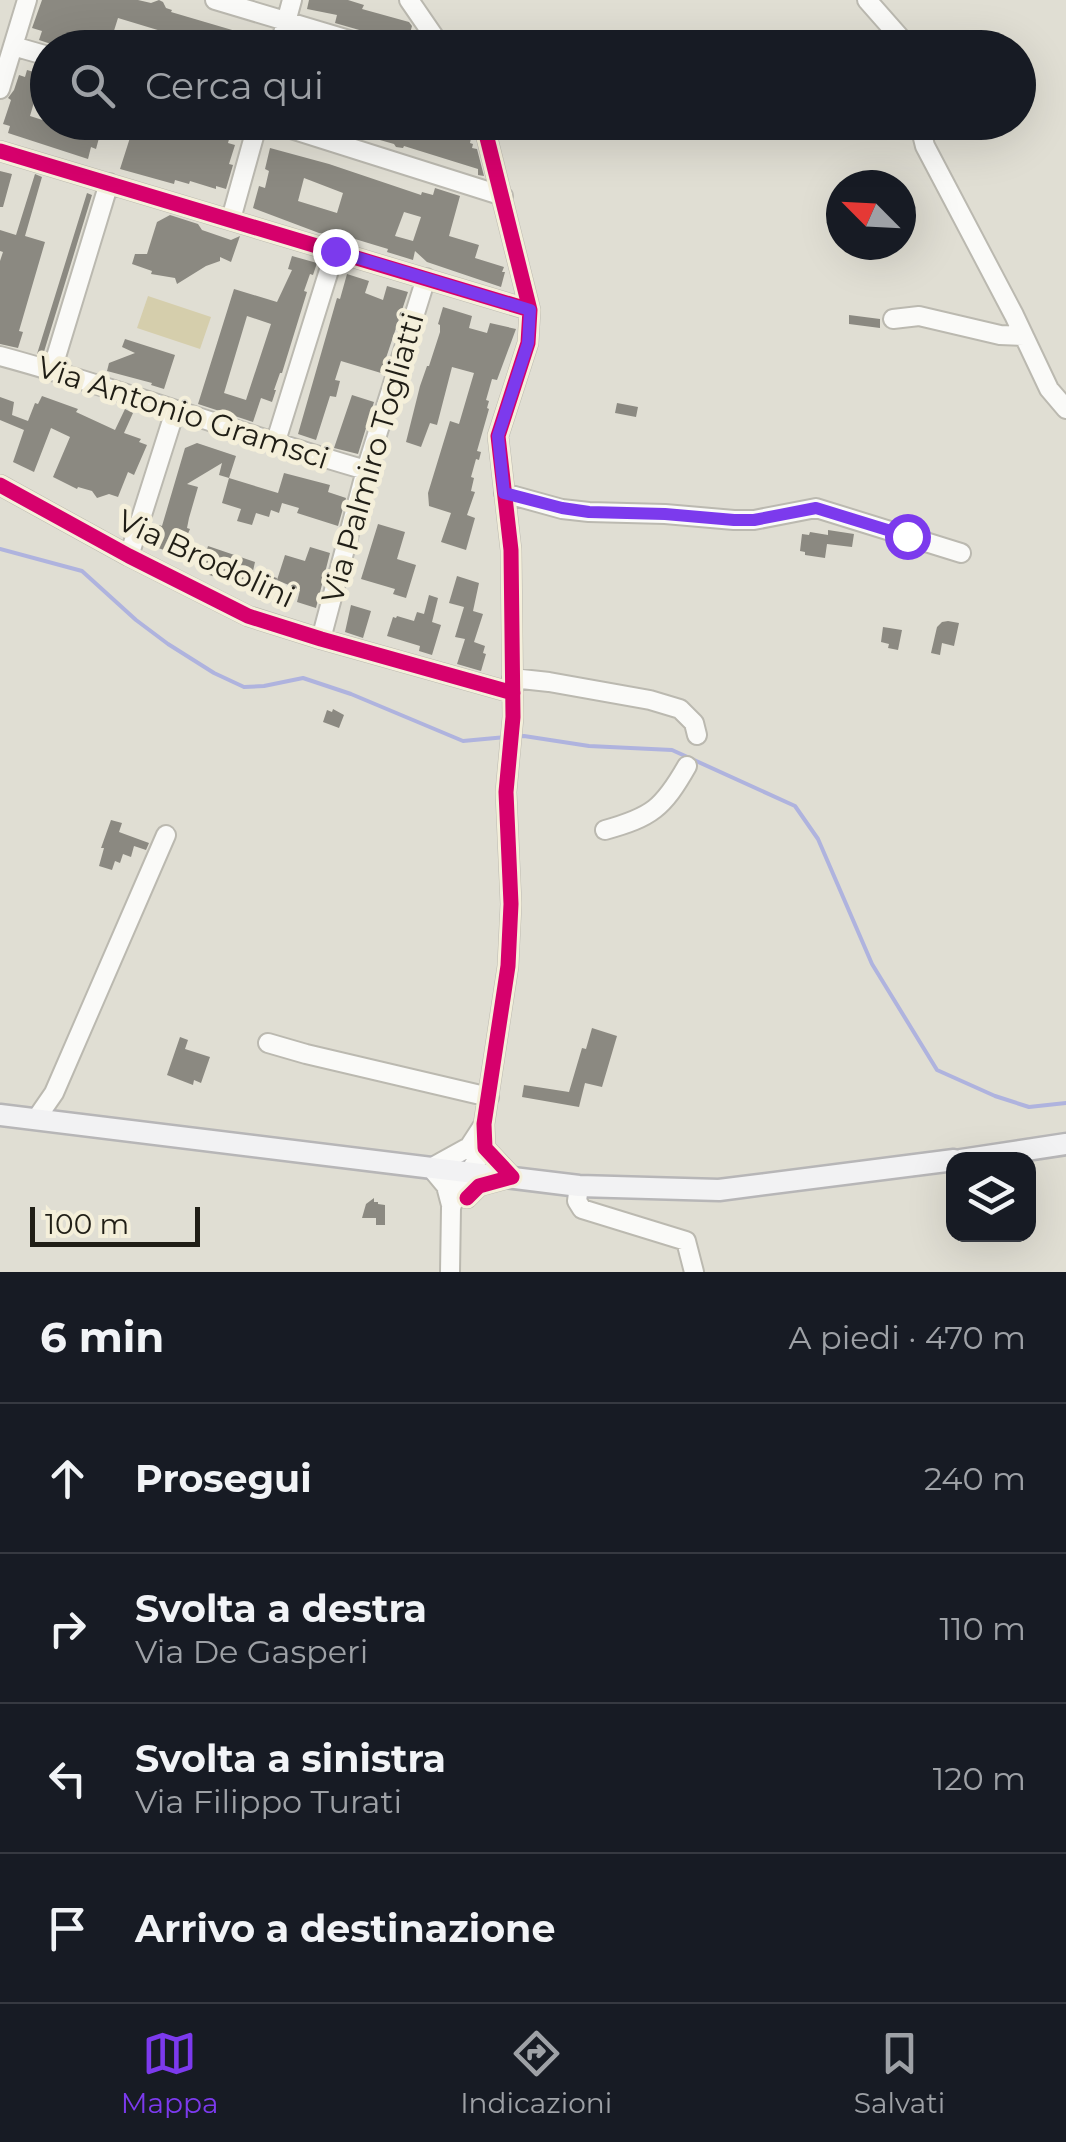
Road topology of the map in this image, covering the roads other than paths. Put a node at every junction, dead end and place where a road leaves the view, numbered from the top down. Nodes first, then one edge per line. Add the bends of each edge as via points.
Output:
1 (27, 0) edge
2 (215, 0) edge
3 (292, 0) edge
4 (409, 0) edge
5 (867, 0) edge
6 (286, 21) junction
7 (284, 30) edge
8 (316, 30) edge
9 (430, 30) edge
10 (893, 30) edge
11 (13, 46) junction
12 (30, 51) edge
13 (0, 90) edge
14 (253, 140) edge
15 (326, 140) edge
16 (487, 140) edge
17 (923, 140) edge
18 (0, 151) edge
19 (109, 183) junction
20 (503, 196) junction
21 (231, 219) junction
22 (335, 251) junction
23 (426, 278) junction
24 (530, 310) junction
25 (894, 319) dead end
26 (1024, 336) junction
27 (0, 356) edge
28 (52, 370) junction
29 (1066, 409) edge
30 (175, 412) junction
31 (274, 444) junction
32 (366, 470) junction
33 (0, 485) edge
34 (504, 493) junction
35 (961, 554) dead end
36 (129, 556) junction
37 (321, 639) junction
38 (512, 685) junction
39 (697, 735) dead end
40 (687, 766) dead end
41 (605, 830) dead end
42 (166, 835) dead end
43 (268, 1043) dead end
44 (489, 1097) junction
45 (0, 1115) edge
46 (36, 1119) junction
47 (1066, 1144) edge
48 (477, 1147) junction
49 (1012, 1152) edge
50 (946, 1161) edge
51 (431, 1168) junction
52 (470, 1172) junction
53 (512, 1177) junction
54 (579, 1186) junction
55 (459, 1203) junction
56 (450, 1266) edge
57 (694, 1272) edge

1 - 11 street
2 - 6 street
3 - 6 street
4 - 9 street
5 - 10 street
6 - 7 street
6 - 8 street
11 - 12 street
11 - 13 street
14 - 21 street
15 - 20 street
16 - 20 street
17 - 26 street
18 - 19 street
19 - 21 street
19 - 28 street
20 - 24 street
21 - 22 street
22 - 23 street
22 - 31 street
23 - 24 street
23 - 32 street, Via Palmiro Togliatti
24 - 34 street via 528,343 498,436
25 - 26 street via 919,316
26 - 29 street
27 - 28 street, Via Antonio Gramsci
28 - 30 street, Via Antonio Gramsci
30 - 31 street, Via Antonio Gramsci
30 - 36 street
31 - 32 street, Via Antonio Gramsci
32 - 37 street, Via Palmiro Togliatti
33 - 36 street, Via Brodolini
34 - 35 street via 589,512 734,520 816,508
34 - 38 street
36 - 37 street, Via Brodolini via 248,616
37 - 38 street, Via Brodolini
38 - 39 street, Via Brodolini via 550,682 650,700 680,709
38 - 44 street via 508,966
40 - 41 street via 653,812
42 - 46 street via 54,1093
43 - 44 street
44 - 48 street
45 - 46 main road
46 - 51 main road
47 - 49 main road
48 - 51 street
48 - 52 street
48 - 53 street
50 - 54 main road via 719,1190
51 - 52 main road
51 - 55 street
52 - 53 main road
52 - 55 street via 460,1181
53 - 54 main road
53 - 55 street via 479,1186
54 - 57 street via 582,1210 686,1241
55 - 56 street

